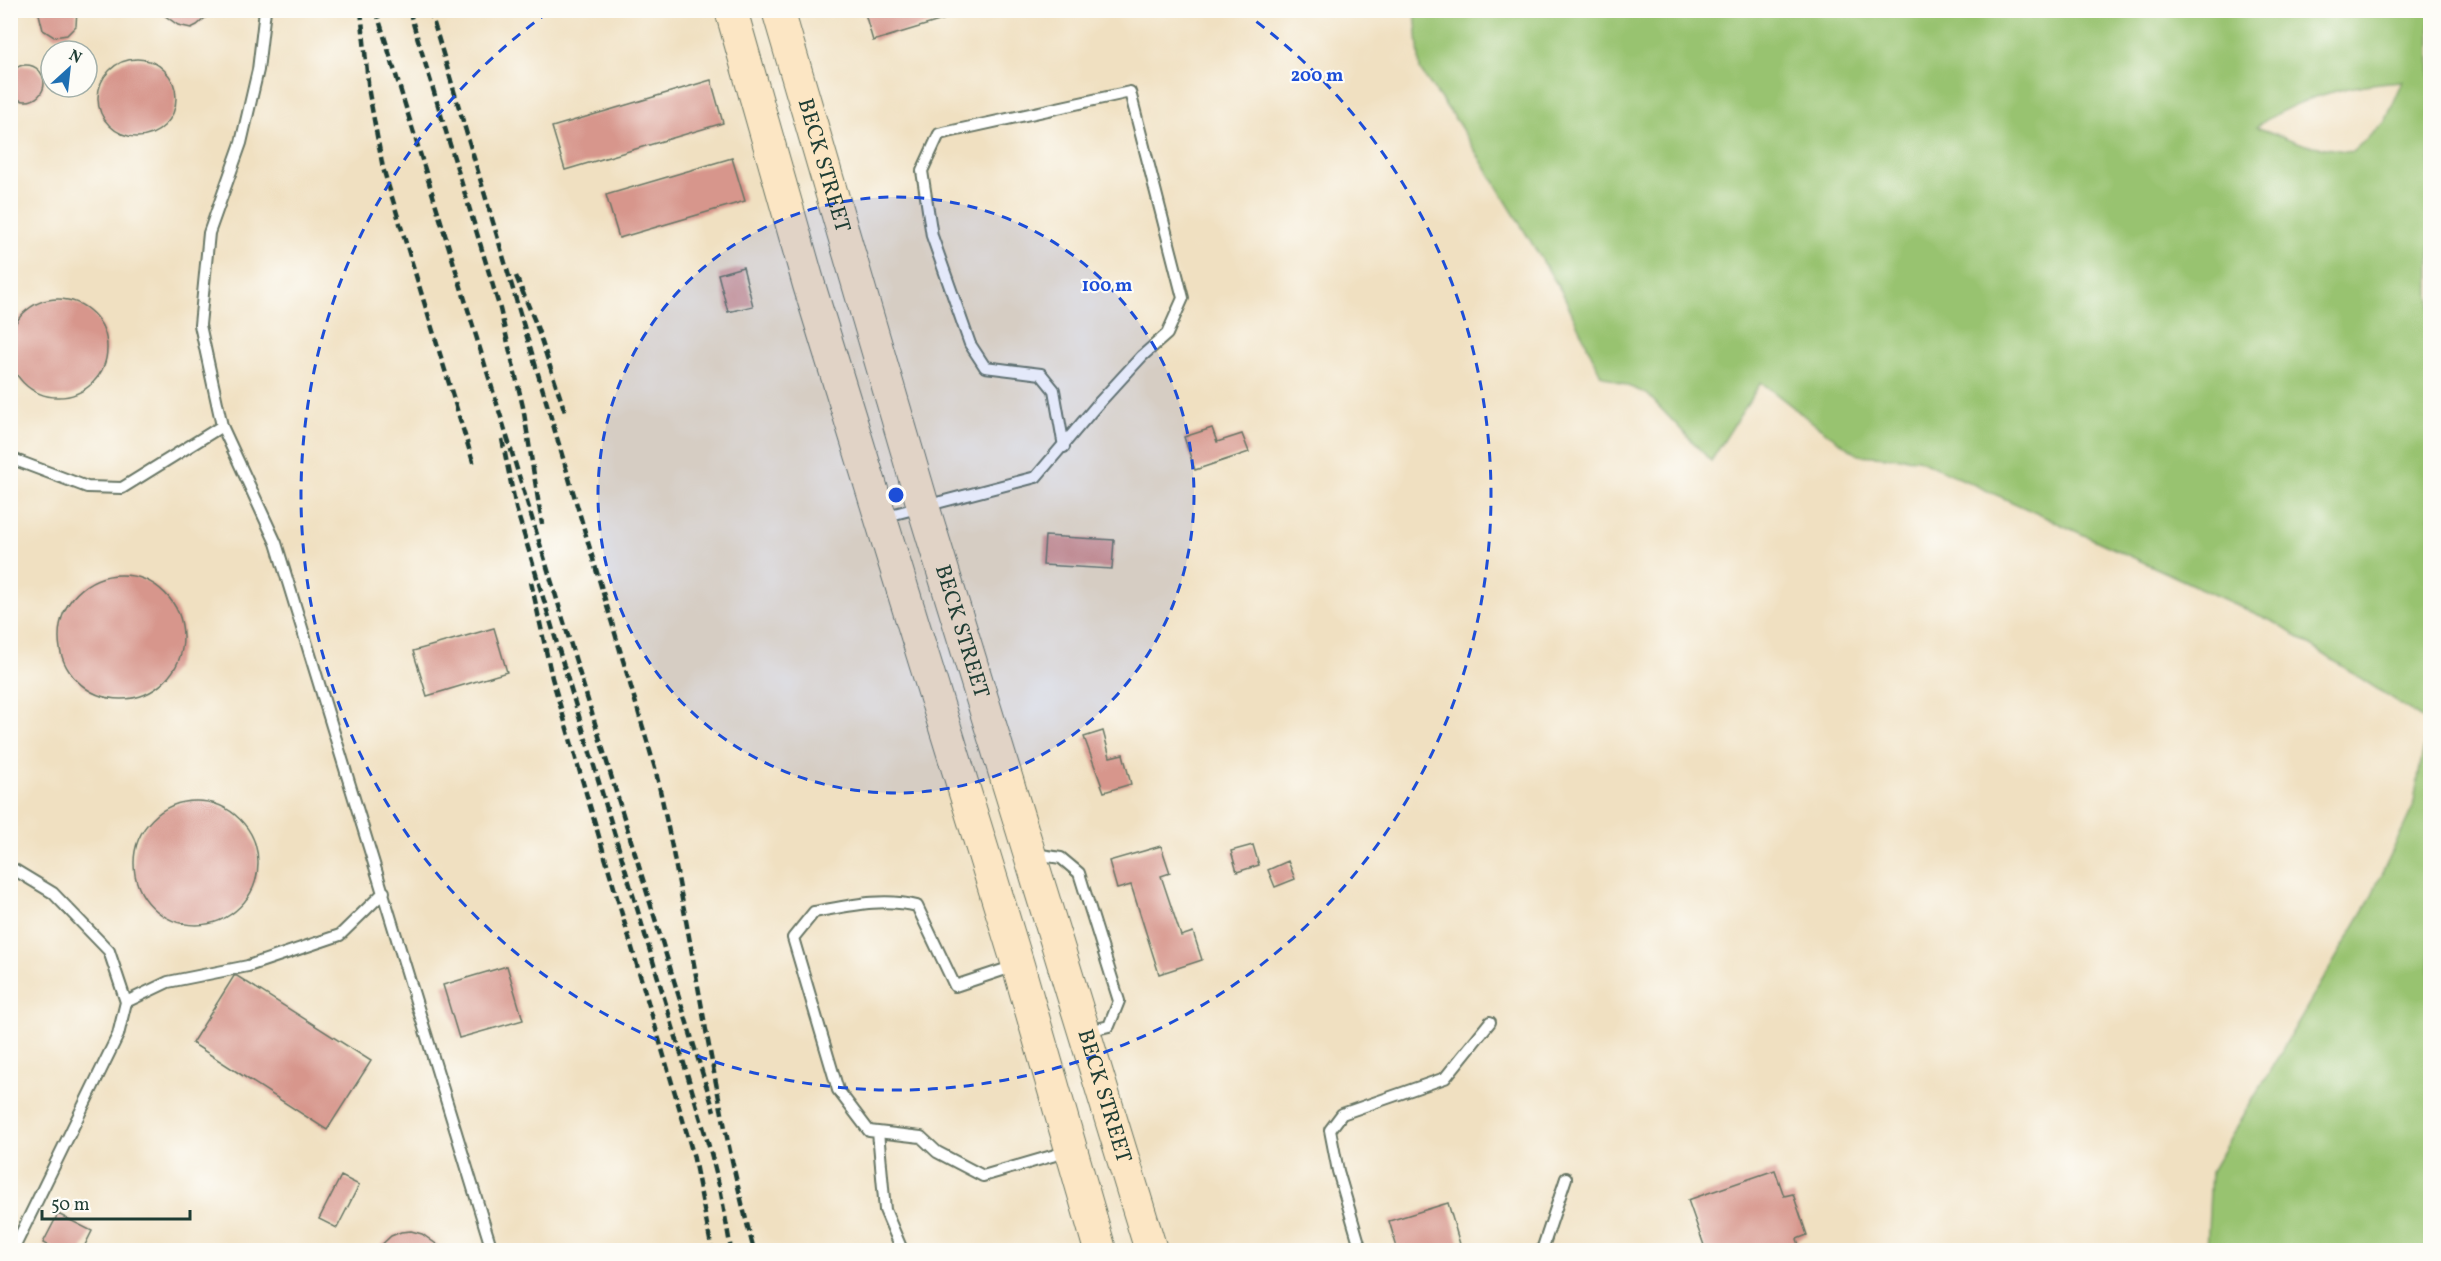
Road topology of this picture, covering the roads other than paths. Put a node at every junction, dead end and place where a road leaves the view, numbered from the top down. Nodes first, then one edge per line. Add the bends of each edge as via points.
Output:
1 (265, 10) edge
2 (731, 10) edge
3 (778, 10) edge
4 (222, 426) junction
5 (1064, 447) junction
6 (10, 458) edge
7 (923, 506) junction
8 (880, 518) junction
9 (1028, 853) junction
10 (10, 867) edge
11 (384, 892) junction
12 (1018, 965) junction
13 (126, 1002) junction
14 (1490, 1022) dead end
15 (1084, 1032) junction
16 (878, 1132) junction
17 (1073, 1150) junction
18 (1566, 1178) dead end
19 (13, 1251) edge
20 (492, 1251) edge
21 (902, 1251) edge
22 (1100, 1251) edge
23 (1151, 1251) edge
24 (1362, 1251) edge
25 (1542, 1251) edge

1 - 4 lane via 258,70 241,143 209,233 200,325
2 - 8 main road, BECK STREET
3 - 7 main road, BECK STREET
4 - 6 lane via 122,488 87,487
4 - 11 lane via 276,543
5 - 5 lane via 1142,356 1167,334 1183,298 1130,92 939,134 922,171 932,236 970,344 985,367 1041,374 1054,390
5 - 7 lane via 1036,477
7 - 8 lane
7 - 9 main road, BECK STREET
8 - 12 main road, BECK STREET
9 - 15 main road, BECK STREET
9 - 15 lane via 1061,858 1079,873 1119,1001 1109,1026
10 - 13 lane via 53,893 109,951
11 - 13 lane via 340,935 248,966 168,982
11 - 20 lane
12 - 16 lane via 955,986 917,906 899,901 870,902 814,912 793,938 838,1090 869,1131
12 - 17 main road, BECK STREET
13 - 19 lane via 118,1035
14 - 24 lane via 1445,1078 1342,1114 1330,1130
15 - 23 main road, BECK STREET
16 - 17 lane via 921,1137 937,1152 983,1176
16 - 21 lane via 885,1210
17 - 22 main road, BECK STREET
18 - 25 lane

